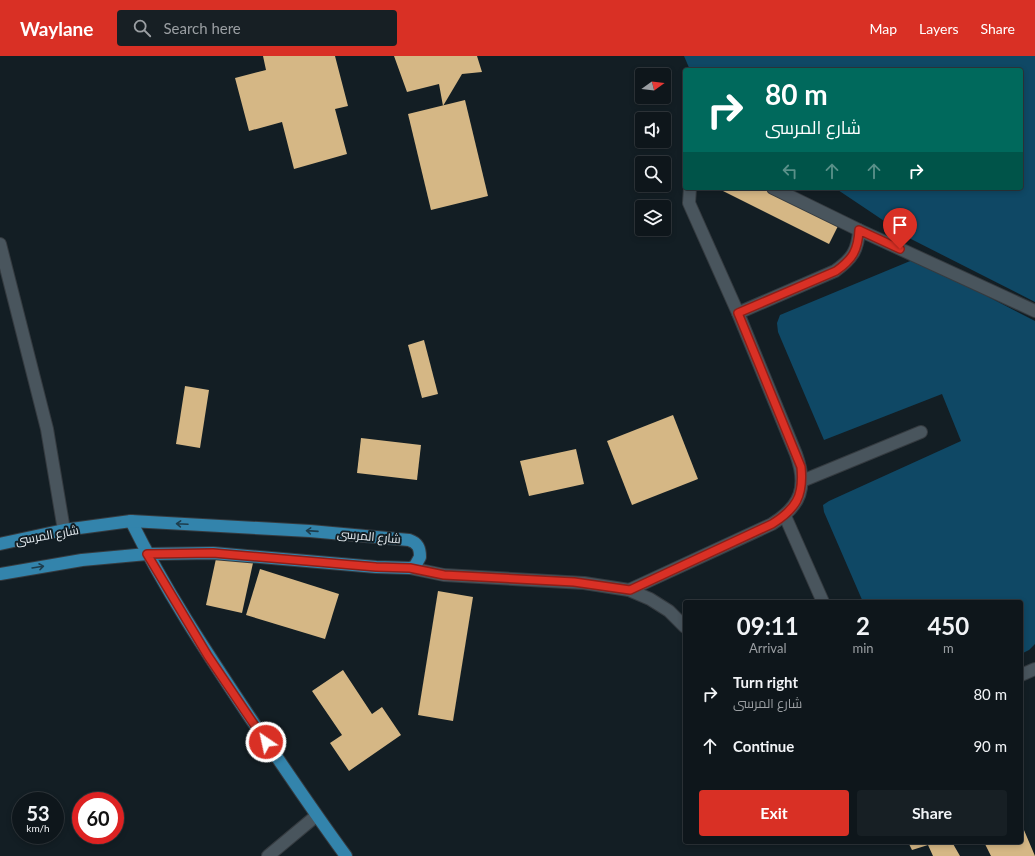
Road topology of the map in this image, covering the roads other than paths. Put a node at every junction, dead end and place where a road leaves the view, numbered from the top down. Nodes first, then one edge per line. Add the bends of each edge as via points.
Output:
1 (690, 190) edge
2 (777, 190) edge
3 (859, 230) junction
4 (0, 244) edge
5 (1035, 311) edge
6 (738, 313) junction
7 (921, 432) dead end
8 (802, 481) junction
9 (785, 516) junction
10 (131, 521) junction
11 (64, 530) junction
12 (0, 544) edge
13 (147, 554) junction
14 (410, 568) junction
15 (0, 574) edge
16 (630, 590) junction
17 (822, 600) edge
18 (683, 625) edge
19 (1035, 669) edge
20 (1023, 674) edge
21 (316, 816) junction
22 (268, 856) edge
23 (346, 856) edge

1 - 6 street via 689,203
2 - 3 street
3 - 5 street
3 - 6 street via 854,254 836,271
4 - 11 street via 47,430
6 - 8 street via 801,467
7 - 8 street
8 - 9 street via 800,494
9 - 16 street
9 - 17 street
10 - 11 main road, شارع المرسى
10 - 13 main road
14 -> 10 main road, شارع المرسى via 418,563 420,557 418,545 409,540 310,531
11 - 12 main road, شارع المرسى
13 - 14 main road via 213,553
15 -> 13 main road via 82,560
13 - 21 main road via 208,656
14 - 16 street via 444,575 584,583
16 - 18 street via 669,611
19 - 20 street
21 - 22 street
21 - 23 main road

